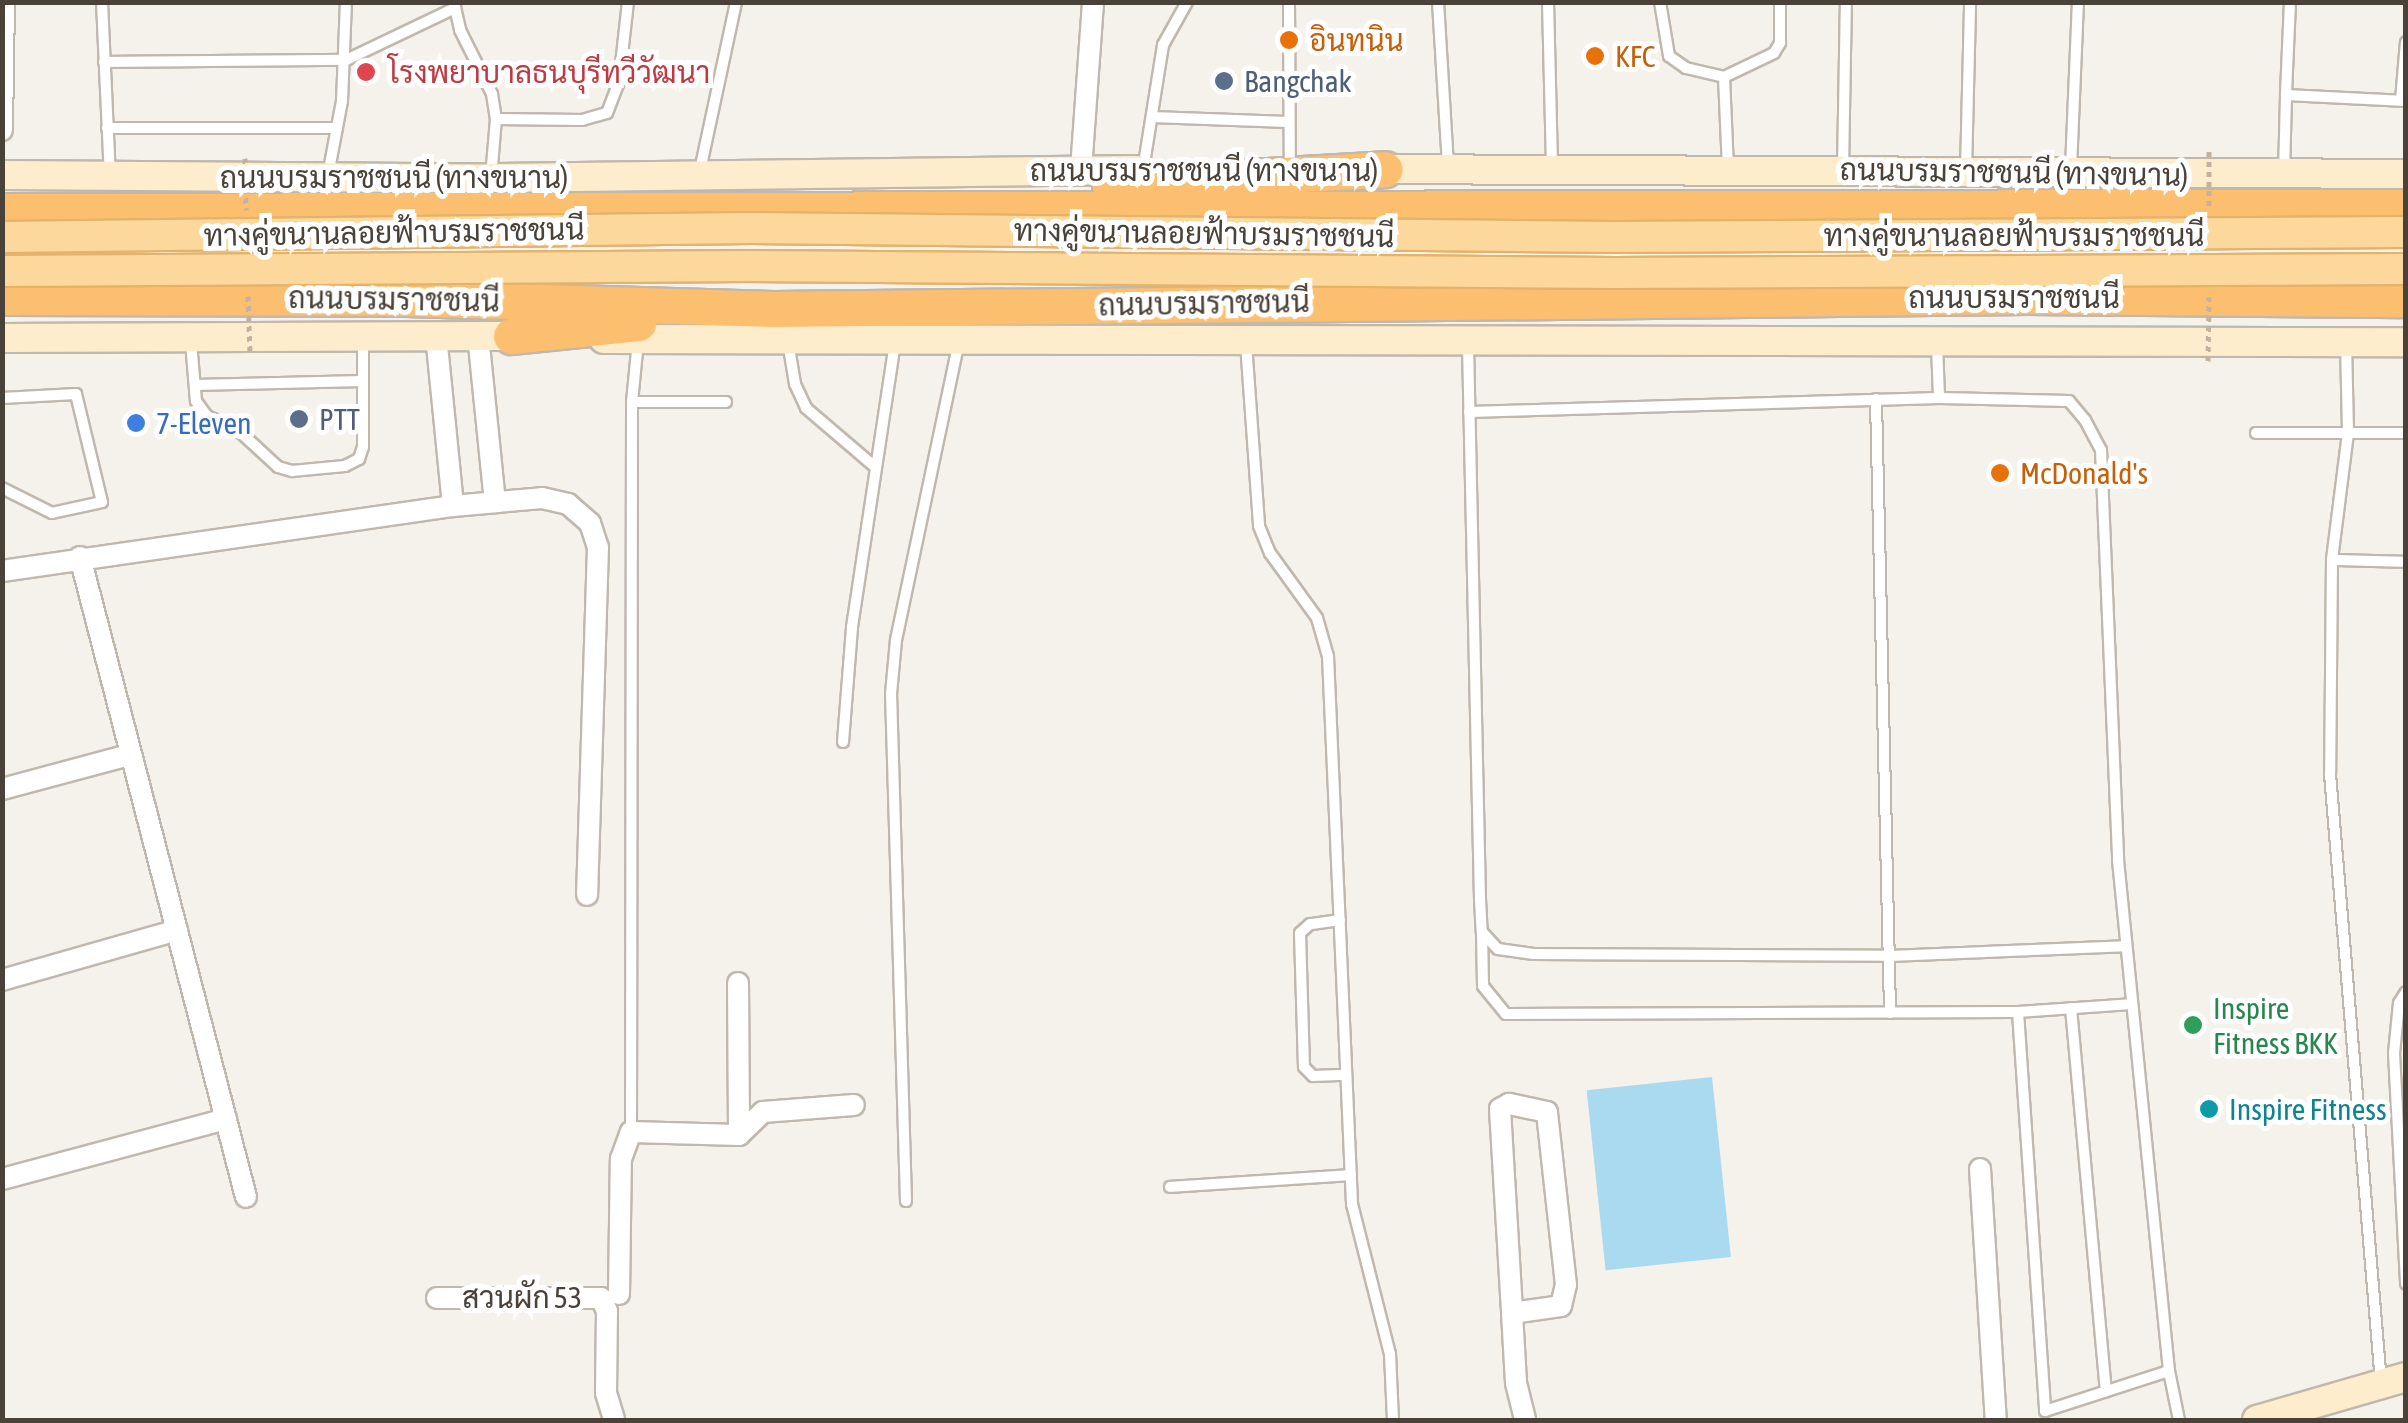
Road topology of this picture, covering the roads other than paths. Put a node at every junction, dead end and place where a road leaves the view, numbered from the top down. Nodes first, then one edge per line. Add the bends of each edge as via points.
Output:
1 (4, 2) edge
2 (102, 2) edge
3 (346, 2) edge
4 (628, 2) edge
5 (736, 2) edge
6 (1092, 2) edge
7 (1187, 2) edge
8 (1289, 2) edge
9 (1438, 2) edge
10 (1548, 2) edge
11 (1660, 2) edge
12 (1780, 2) edge
13 (1846, 2) edge
14 (1970, 2) edge
15 (2078, 2) edge
16 (2290, 2) edge
17 (454, 6) edge
18 (2406, 42) edge
19 (346, 60) junction
20 (104, 62) junction
21 (1724, 77) junction
22 (2286, 95) junction
23 (2403, 100) edge
24 (1152, 117) junction
25 (496, 119) junction
26 (1288, 122) junction
27 (107, 128) junction
28 (337, 128) junction
29 (2, 130) edge
30 (1552, 167) junction
31 (1448, 168) junction
32 (1290, 169) junction
33 (1386, 169) junction
34 (1728, 169) junction
35 (1081, 170) junction
36 (1143, 170) junction
37 (1843, 170) junction
38 (1966, 172) junction
39 (2071, 174) junction
40 (2284, 174) junction
41 (2406, 174) edge
42 (2, 175) edge
43 (110, 176) junction
44 (699, 176) junction
45 (328, 178) junction
46 (491, 178) junction
47 (2406, 206) edge
48 (750, 207) junction
49 (2, 211) edge
50 (2406, 232) edge
51 (2, 237) edge
52 (2406, 269) edge
53 (2, 272) edge
54 (2, 297) edge
55 (2406, 299) edge
56 (780, 324) junction
57 (362, 335) junction
58 (436, 335) junction
59 (494, 335) junction
60 (191, 337) junction
61 (2, 338) edge
62 (638, 340) junction
63 (895, 340) junction
64 (959, 340) junction
65 (1246, 342) junction
66 (2346, 342) junction
67 (2406, 342) edge
68 (1468, 344) junction
69 (1938, 344) junction
70 (364, 381) junction
71 (195, 385) junction
72 (2, 398) edge
73 (1940, 398) junction
74 (1876, 400) junction
75 (632, 402) junction
76 (726, 402) dead end
77 (1469, 412) junction
78 (2348, 433) junction
79 (2406, 433) edge
80 (2256, 434) dead end
81 (874, 466) junction
82 (2, 488) edge
83 (495, 502) junction
84 (453, 506) junction
85 (80, 557) junction
86 (2332, 560) junction
87 (2406, 562) edge
88 (2, 571) edge
89 (843, 742) dead end
90 (129, 755) junction
91 (2, 789) edge
92 (587, 895) dead end
93 (1340, 920) junction
94 (177, 930) junction
95 (1482, 932) junction
96 (2126, 946) junction
97 (1890, 956) junction
98 (2, 980) edge
99 (738, 983) dead end
100 (2406, 992) edge
101 (2131, 1004) junction
102 (2071, 1008) junction
103 (2018, 1012) junction
104 (1890, 1013) junction
105 (1346, 1075) junction
106 (854, 1106) dead end
107 (226, 1119) junction
108 (631, 1132) junction
109 (739, 1135) junction
110 (1980, 1169) dead end
111 (1351, 1175) junction
112 (2, 1178) edge
113 (1170, 1188) dead end
114 (246, 1197) dead end
115 (906, 1201) dead end
116 (2406, 1284) edge
117 (619, 1294) dead end
118 (438, 1298) dead end
119 (1512, 1313) junction
120 (2169, 1371) junction
121 (2393, 1381) edge
122 (2106, 1391) junction
123 (2046, 1416) edge
124 (614, 1420) edge
125 (1393, 1420) edge
126 (1524, 1420) edge
127 (1996, 1420) edge
128 (2180, 1420) edge
129 (2257, 1420) edge

1 - 29 street
2 - 20 lane
3 - 19 lane
4 - 25 lane via 619,82 608,113 582,120
5 - 44 lane
6 - 35 street
7 - 24 lane via 1162,45
8 - 26 lane
9 - 31 lane
10 - 30 lane
11 - 21 lane via 1669,56 1686,68
12 - 21 lane via 1774,52
13 - 37 lane
14 - 38 lane
15 - 39 lane
16 - 22 lane
17 - 19 lane
17 - 25 lane via 486,75
18 - 23 lane
19 - 20 lane
19 - 28 lane
20 - 27 lane
21 - 34 lane
22 - 23 lane
22 - 40 lane
24 - 26 lane
24 - 36 lane
25 - 46 lane
26 - 32 lane
27 - 28 lane
27 - 43 lane
28 - 45 lane
30 - 31 main road, ถนนบรมราชชนนี (ทางขนาน)
30 - 34 main road, ถนนบรมราชชนนี (ทางขนาน)
31 - 33 main road, ถนนบรมราชชนนี (ทางขนาน)
32 - 33 main road, ถนนบรมราชชนนี (ทางขนาน)
32 - 36 main road, ถนนบรมราชชนนี (ทางขนาน)
33 - 48 highway
34 - 37 main road, ถนนบรมราชชนนี (ทางขนาน)
35 - 36 main road, ถนนบรมราชชนนี (ทางขนาน)
35 - 44 main road, ถนนบรมราชชนนี (ทางขนาน)
37 - 38 main road, ถนนบรมราชชนนี (ทางขนาน)
38 - 39 main road, ถนนบรมราชชนนี (ทางขนาน)
39 - 40 main road, ถนนบรมราชชนนี (ทางขนาน)
40 - 41 main road, ถนนบรมราชชนนี (ทางขนาน)
42 - 43 main road, ถนนบรมราชชนนี (ทางขนาน)
43 - 45 main road, ถนนบรมราชชนนี (ทางขนาน)
44 - 46 main road, ถนนบรมราชชนนี (ทางขนาน)
45 - 46 main road, ถนนบรมราชชนนี (ทางขนาน)
47 - 48 highway
48 - 49 highway
50 - 51 main road, ทางคู่ขนานลอยฟ้าบรมราชชนนี, bridge via 1615,237 750,228
52 - 53 main road, ทางคู่ขนานลอยฟ้าบรมราชชนนี, bridge via 748,266
54 - 56 highway, ถนนบรมราชชนนี via 406,298
55 - 56 highway, ถนนบรมราชชนนี via 1809,297
56 - 59 highway
56 - 62 main road
56 - 63 main road
56 - 81 lane via 806,408
57 - 58 main road
57 - 60 main road
57 - 70 lane
58 - 59 main road
58 - 84 street
59 - 62 main road
59 - 83 street
60 - 61 main road
60 - 71 lane
62 - 75 lane
63 - 64 main road
63 - 81 lane
64 - 65 main road
64 - 115 lane via 896,640 891,694
65 - 68 main road
65 - 93 lane via 1259,526 1270,553 1317,618 1328,656
66 - 67 main road
66 - 69 main road
66 - 78 lane
68 - 69 main road
68 - 77 lane
69 - 73 lane
70 - 71 lane
70 - 71 lane via 359,458 292,472 239,431 207,416
72 - 82 lane via 76,394 102,502 52,513
73 - 74 lane
73 - 96 lane via 2069,401 2101,450
74 - 77 lane
74 - 97 lane
75 - 76 lane
75 - 108 lane
77 - 95 lane
78 - 79 lane
78 - 80 lane
78 - 86 lane
81 - 89 lane
83 - 84 street
83 - 92 street via 542,498 568,504 590,523 598,547
84 - 85 street
85 - 88 street
85 - 90 street
86 - 87 lane
86 - 121 lane via 2330,774
90 - 91 street
90 - 94 street
93 - 105 lane
93 - 105 lane via 1310,924 1300,933 1304,1067 1312,1076
94 - 98 street
94 - 107 street
95 - 97 lane via 1498,949 1534,954
95 - 104 lane via 1482,986 1506,1014
96 - 97 lane
96 - 101 lane
97 - 104 lane
99 - 109 street
100 - 116 lane via 2394,1053
101 - 102 lane
101 - 120 lane
102 - 103 lane
102 - 122 lane
103 - 104 lane
103 - 123 lane
105 - 111 lane
106 - 109 street via 763,1112
107 - 112 street
107 - 114 street
108 - 109 street
108 - 117 street via 621,1159
110 - 127 street
111 - 113 lane
111 - 125 lane via 1352,1204 1390,1354
118 - 124 street, สวนผัก 53 via 601,1298 607,1307 606,1392
119 - 119 street via 1500,1110 1509,1104 1547,1112 1566,1285 1561,1306
119 - 126 street
120 - 122 lane
120 - 128 lane
121 - 129 main road
122 - 123 lane

